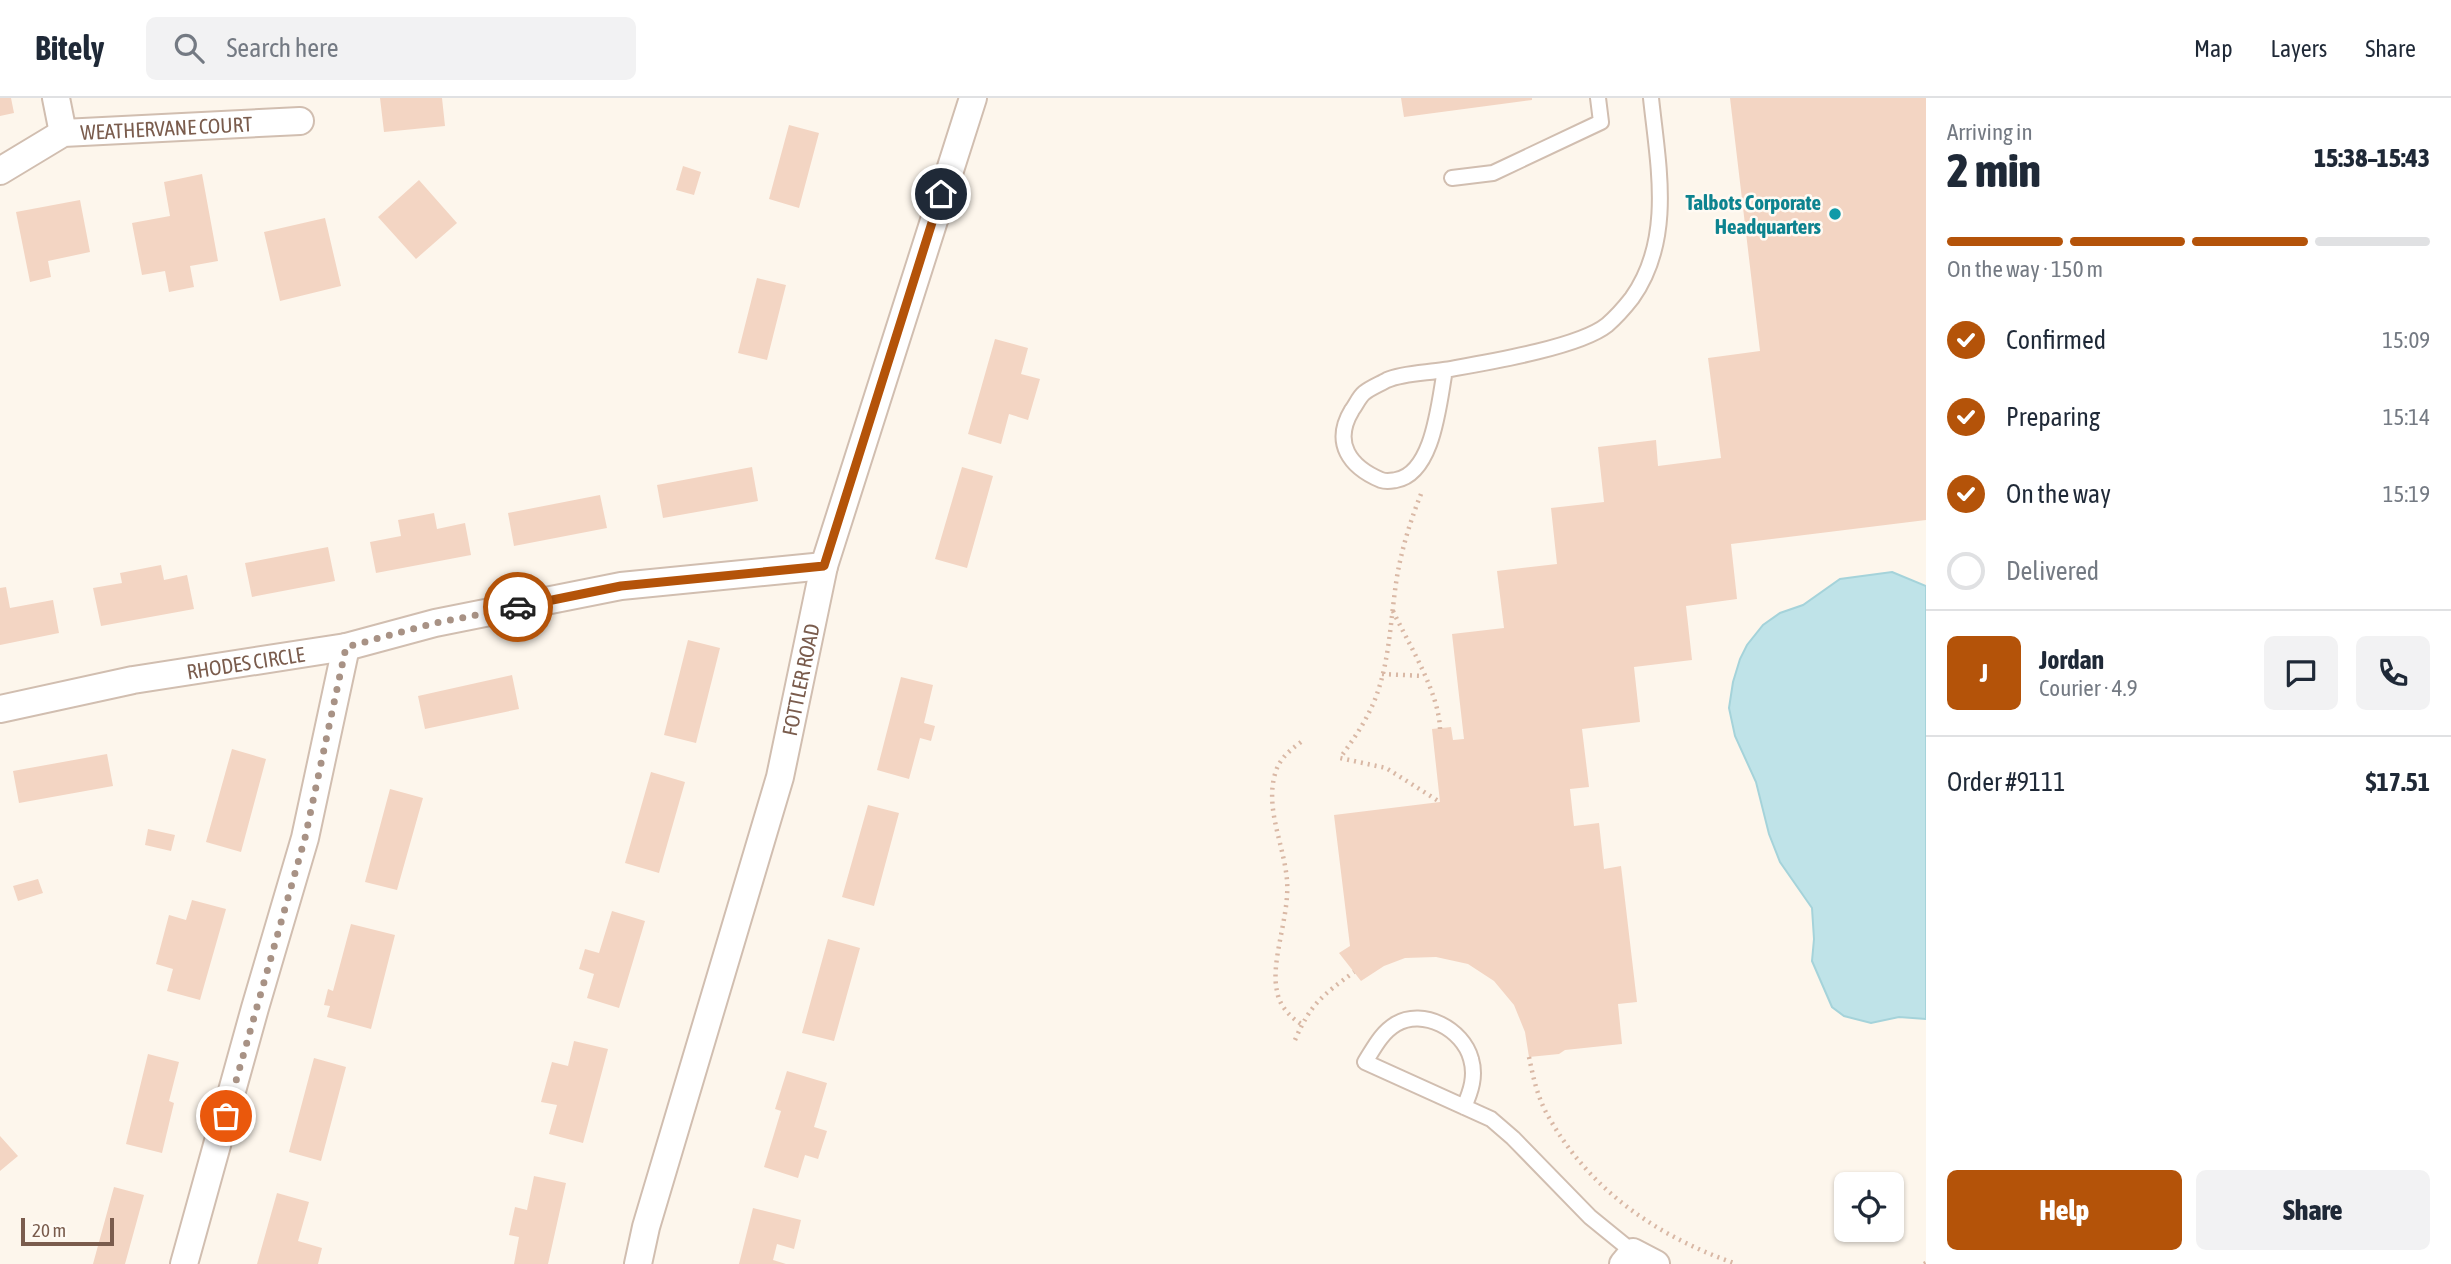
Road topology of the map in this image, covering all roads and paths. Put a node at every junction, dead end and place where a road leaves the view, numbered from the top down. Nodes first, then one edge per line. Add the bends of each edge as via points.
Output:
1 (56, 98) edge
2 (973, 98) edge
3 (1598, 98) edge
4 (1651, 98) edge
5 (300, 121) dead end
6 (63, 133) junction
7 (0, 171) edge
8 (1452, 178) dead end
9 (1445, 370) junction
10 (1424, 485) dead end
11 (824, 566) junction
12 (1393, 610) junction
13 (346, 647) junction
14 (1382, 674) junction
15 (1424, 676) junction
16 (0, 709) edge
17 (1440, 729) dead end
18 (1301, 742) dead end
19 (1440, 802) dead end
20 (1354, 972) dead end
21 (1301, 1024) junction
22 (1294, 1040) dead end
23 (1529, 1057) dead end
24 (1464, 1107) junction
25 (1628, 1258) edge
26 (184, 1264) edge
27 (638, 1264) edge
28 (1656, 1264) edge
29 (1737, 1264) edge

1 - 6 street
2 - 11 street, FOTTLER ROAD
3 - 8 lane via 1601,122 1493,173
4 - 9 lane via 1660,226 1649,269 1631,299 1606,326 1575,340
5 - 6 street, WEATHERVANE COURT
6 - 7 street, WEATHERVANE COURT
9 - 9 lane via 1390,379 1363,393 1346,421 1343,439 1362,471 1386,482 1404,479 1420,464 1432,437
10 - 12 path via 1398,570
11 - 13 street, RHODES CIRCLE via 621,586 435,623
11 - 27 street, FOTTLER ROAD via 780,777
12 - 14 path
12 - 15 path
13 - 16 street, RHODES CIRCLE via 133,680
13 - 26 street via 305,838
14 - 15 path
14 - 19 path via 1370,712 1340,758 1386,768
15 - 17 path via 1434,694
18 - 21 path via 1282,758 1272,796 1287,879 1276,989 1281,1004
20 - 21 path via 1318,998
21 - 22 path
23 - 29 path via 1546,1113 1599,1182 1658,1230
24 - 24 lane via 1365,1062 1396,1024 1411,1018 1429,1019 1446,1027 1471,1057 1473,1077
24 - 25 lane via 1499,1125
25 - 28 street

